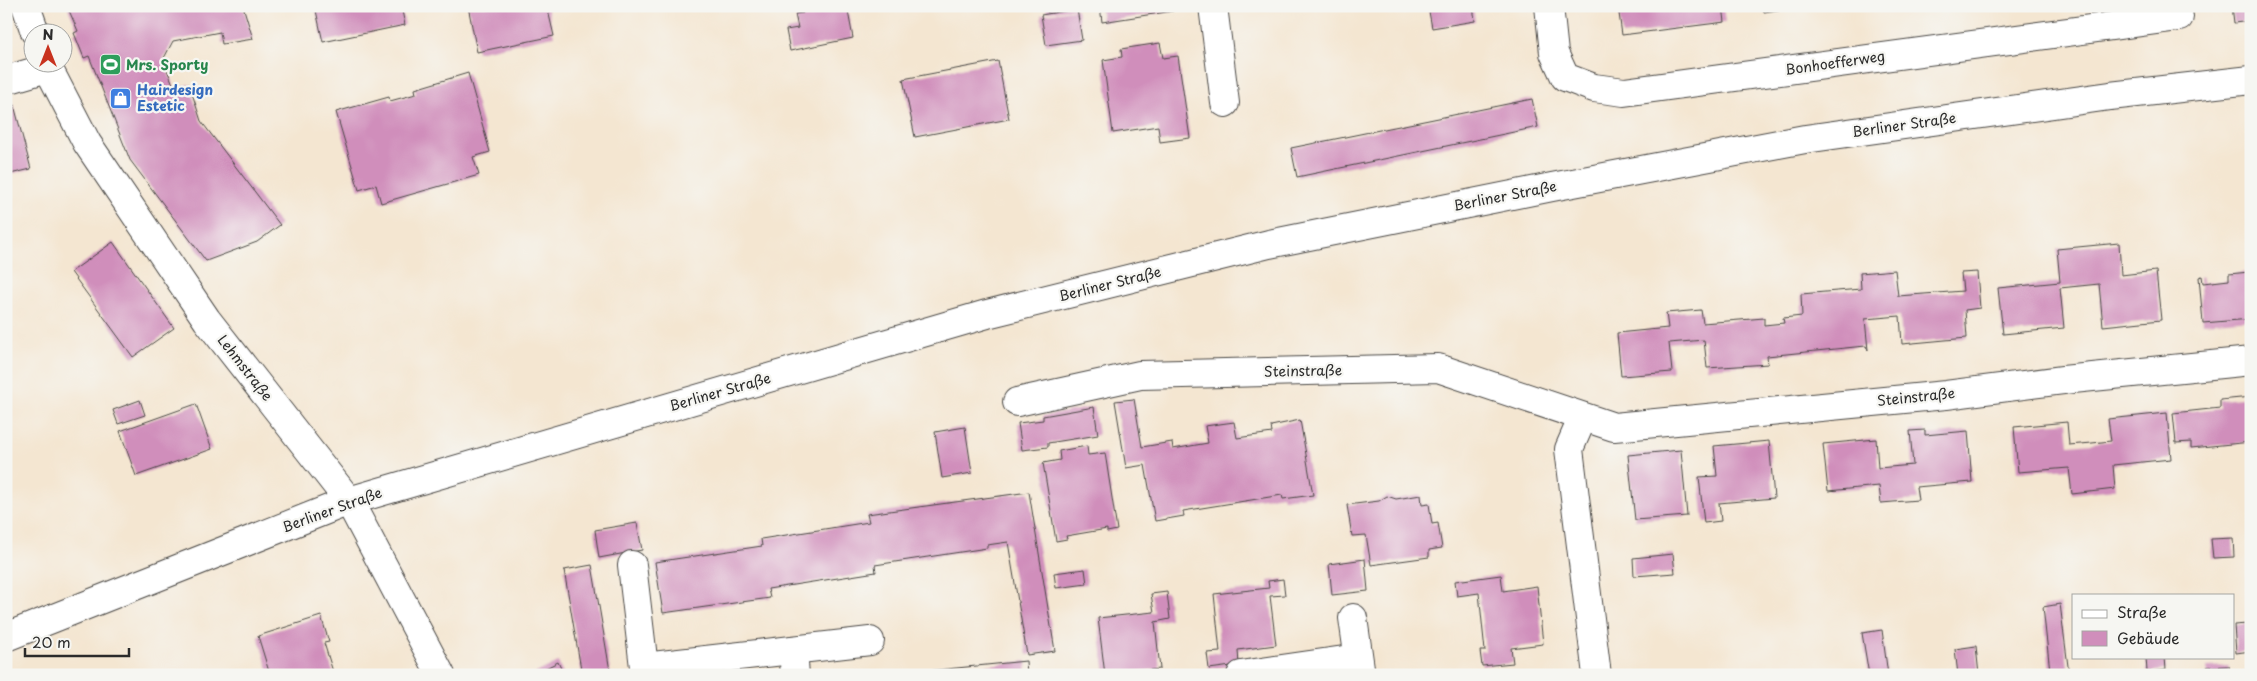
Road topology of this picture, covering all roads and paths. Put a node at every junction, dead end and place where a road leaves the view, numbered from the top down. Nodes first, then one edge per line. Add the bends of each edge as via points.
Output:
1 (26, 6) edge
2 (1213, 6) edge
3 (1549, 6) edge
4 (2179, 16) dead end
5 (32, 22) edge
6 (27, 72) edge
7 (50, 72) edge
8 (6, 80) edge
9 (2251, 80) edge
10 (1225, 103) dead end
11 (2251, 361) edge
12 (1017, 402) dead end
13 (1583, 417) junction
14 (349, 502) junction
15 (632, 565) dead end
16 (1354, 618) dead end
17 (6, 637) edge
18 (870, 641) dead end
19 (794, 662) edge
20 (1360, 666) edge
21 (644, 671) edge
22 (441, 675) edge
23 (1241, 675) edge
24 (1597, 675) edge

1 - 5 street
2 - 10 street
3 - 4 street, Bonhoefferweg via 1554,53 1565,77 1594,88 1624,92
6 - 8 street
7 - 14 street, Lehmstraße via 87,143 207,320
9 - 14 street, Berliner Straße via 2110,96 1805,140 1269,244 987,314
11 - 13 street, Steinstraße via 1614,427
12 - 13 street, Steinstraße via 1140,375 1438,368
13 - 24 street via 1569,449
14 - 17 street, Berliner Straße
14 - 22 street, Lehmstraße
15 - 21 street
16 - 20 street
18 - 19 street
19 - 21 street
20 - 23 street

